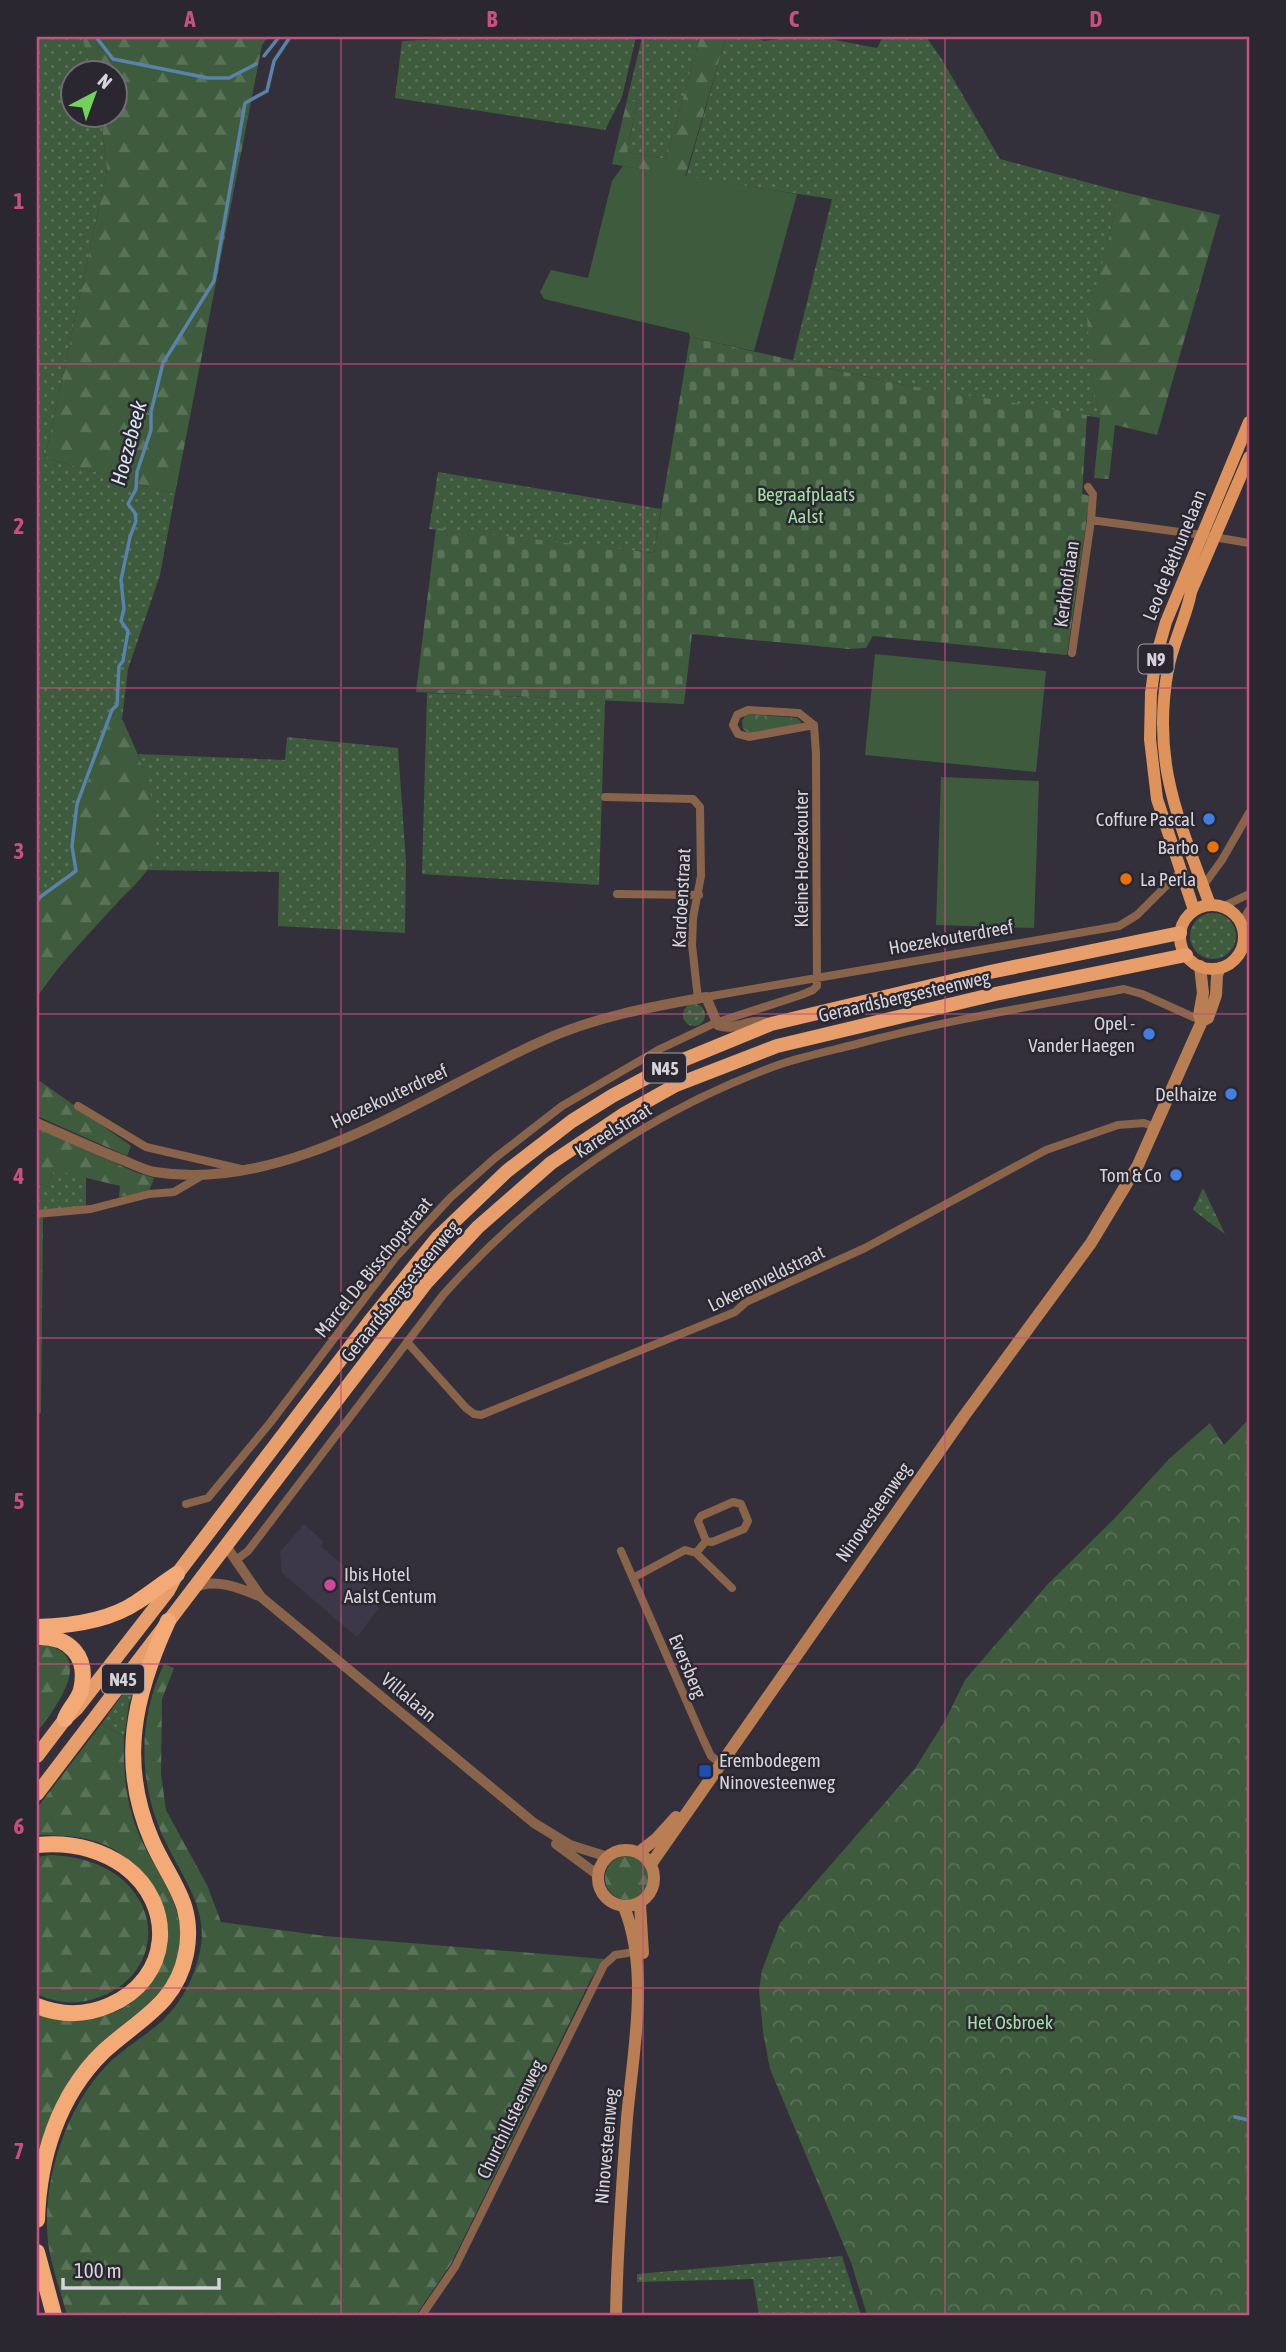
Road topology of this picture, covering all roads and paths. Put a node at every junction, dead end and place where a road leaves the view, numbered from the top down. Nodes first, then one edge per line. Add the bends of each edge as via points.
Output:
1 (1249, 422) edge
2 (1249, 457) edge
3 (1088, 487) dead end
4 (1091, 520) junction
5 (1208, 536) junction
6 (1249, 544) edge
7 (1072, 653) dead end
8 (814, 725) junction
9 (605, 797) dead end
10 (1249, 813) edge
11 (1181, 871) junction
12 (1203, 886) junction
13 (617, 894) dead end
14 (1249, 894) edge
15 (699, 895) junction
16 (1216, 906) junction
17 (1194, 910) junction
18 (1249, 910) edge
19 (1241, 923) junction
20 (1180, 933) junction
21 (1247, 939) edge
22 (1186, 955) junction
23 (1244, 958) edge
24 (1200, 965) junction
25 (1220, 968) junction
26 (816, 979) junction
27 (702, 998) junction
28 (1202, 1021) junction
29 (715, 1023) junction
30 (771, 1024) junction
31 (78, 1106) dead end
32 (37, 1123) edge
33 (1156, 1126) junction
34 (244, 1169) junction
35 (203, 1175) junction
36 (37, 1214) edge
37 (407, 1342) junction
38 (186, 1504) dead end
39 (706, 1541) junction
40 (226, 1546) junction
41 (621, 1552) dead end
42 (696, 1553) junction
43 (236, 1560) junction
44 (177, 1574) junction
45 (633, 1578) junction
46 (193, 1588) junction
47 (732, 1588) dead end
48 (261, 1597) junction
49 (168, 1622) junction
50 (37, 1627) edge
51 (37, 1637) edge
52 (65, 1719) junction
53 (37, 1756) edge
54 (720, 1763) junction
55 (37, 1794) edge
56 (690, 1806) junction
57 (37, 1845) edge
58 (562, 1845) junction
59 (639, 1853) junction
60 (608, 1857) junction
61 (651, 1864) junction
62 (598, 1875) junction
63 (640, 1903) junction
64 (624, 1907) junction
65 (639, 1951) junction
66 (37, 2006) edge
67 (37, 2220) edge
68 (37, 2252) edge
69 (54, 2315) edge
70 (422, 2315) edge
71 (617, 2315) edge

1 - 5 main road, Leo de Béthunelaan / N9
2 - 5 main road, Leo de Béthunelaan / N9 via 1224,518
3 - 4 street, Kerkhoflaan via 1093,494
4 - 5 street, Kerkhoflaan
4 - 7 street, Kerkhoflaan
5 - 6 street, Kerkhoflaan
5 - 11 main road, Leo de Béthunelaan / N9 via 1166,622 1151,693 1150,739 1157,799
5 - 12 main road, Leo de Béthunelaan / N9 via 1173,649 1163,728 1165,765 1178,822
8 - 8 street via 799,713 748,710 737,715 733,725 738,734 749,737
8 - 26 street, Kleine Hoezekouter
9 - 15 street, Kardoenstraat via 696,800 700,807
10 - 12 street
11 - 17 main road, Leo de Béthunelaan / N9
11 - 26 street, Hoezekouterdreef via 1138,915 1119,926
12 - 16 main road, Leo de Béthunelaan / N9
13 - 15 street
14 - 16 street
15 - 27 street, Kardoenstraat via 692,931
16 - 17 main road
16 - 19 main road via 1232,912
17 - 20 main road
18 - 19 street
19 - 21 main road
20 - 22 main road
20 - 30 highway, Geraardsbergsesteenweg / N45
21 - 23 main road
22 - 24 main road
22 - 40 highway, Geraardsbergsesteenweg / N45 via 777,1046 677,1085 624,1114 551,1163 454,1251
23 - 25 main road
24 - 25 main road
24 - 28 main road
25 - 28 main road, Ninovesteenweg via 1215,1000 1208,1018
26 - 27 street, Hoezekouterdreef
26 - 29 street, Kleine Hoezekouter via 813,990
27 - 29 street
27 - 34 street, Hoezekouterdreef via 570,1029 356,1133 293,1158
28 - 33 main road, Ninovesteenweg
28 - 37 street, Kareelstraat via 1124,989 881,1038 784,1063 730,1084 634,1133 543,1197 476,1259
29 - 30 street via 727,1028 756,1020
29 - 38 street, Marcel De Bisschopstraat via 562,1106 450,1198 395,1258 208,1498
30 - 44 highway, Geraardsbergsesteenweg / N45 via 666,1067 612,1096 537,1146 463,1212 411,1269
31 - 34 street, Hoezekouterdreef via 146,1147
32 - 35 street, Hoezekouterdreef via 151,1172
33 - 37 street, Lokerenveldstraat via 1118,1125 1046,1150 865,1248 746,1302 735,1312 481,1415 466,1408
33 - 54 main road, Ninovesteenweg via 1091,1243
34 - 35 street, Hoezekouterdreef
35 - 36 street, Hoezekouterdreef via 174,1192 92,1209
37 - 43 street, Kareelstraat via 248,1551
39 - 39 street via 747,1526 741,1504 733,1502 701,1516 698,1521
39 - 42 street
40 - 43 street, Villalaan
40 - 46 highway, Geraardsbergsesteenweg / N45
41 - 45 street, Eversberg
42 - 45 street via 685,1550
42 - 47 street
43 - 48 street, Villalaan
44 - 50 highway via 112,1615
44 - 52 highway, Geraardsbergsesteenweg / N45 via 127,1645
45 - 54 street, Eversberg via 711,1756
46 - 48 street, Villalaan via 205,1584 237,1587
46 - 49 highway, Geraardsbergsesteenweg / N45
48 - 58 street, Villalaan via 538,1830
49 - 55 highway, Geraardsbergsesteenweg / N45
49 - 67 highway via 137,1706 132,1761 151,1839 187,1913 184,1962 164,2001 104,2052 68,2096 48,2146
51 - 52 highway via 62,1639 80,1661 81,1690
52 - 53 highway, Geraardsbergsesteenweg / N45
54 - 56 main road, Ninovesteenweg
56 - 59 main road, Ninovesteenweg
56 - 61 main road, Ninovesteenweg
57 - 66 highway via 86,1848 125,1867 148,1893 161,1938 148,1975 120,2001 75,2014
58 - 60 street, Villalaan
58 - 62 street, Villalaan
59 - 60 main road via 622,1851
59 - 61 main road
60 - 62 main road
61 - 63 main road via 654,1882
62 - 64 main road via 608,1900
63 - 64 main road
63 - 65 main road, Ninovesteenweg
64 - 65 main road, Ninovesteenweg
65 - 70 street, Churchillsteenweg via 615,1955 604,1965 455,2267
65 - 71 main road, Ninovesteenweg via 618,2227
68 - 69 highway

